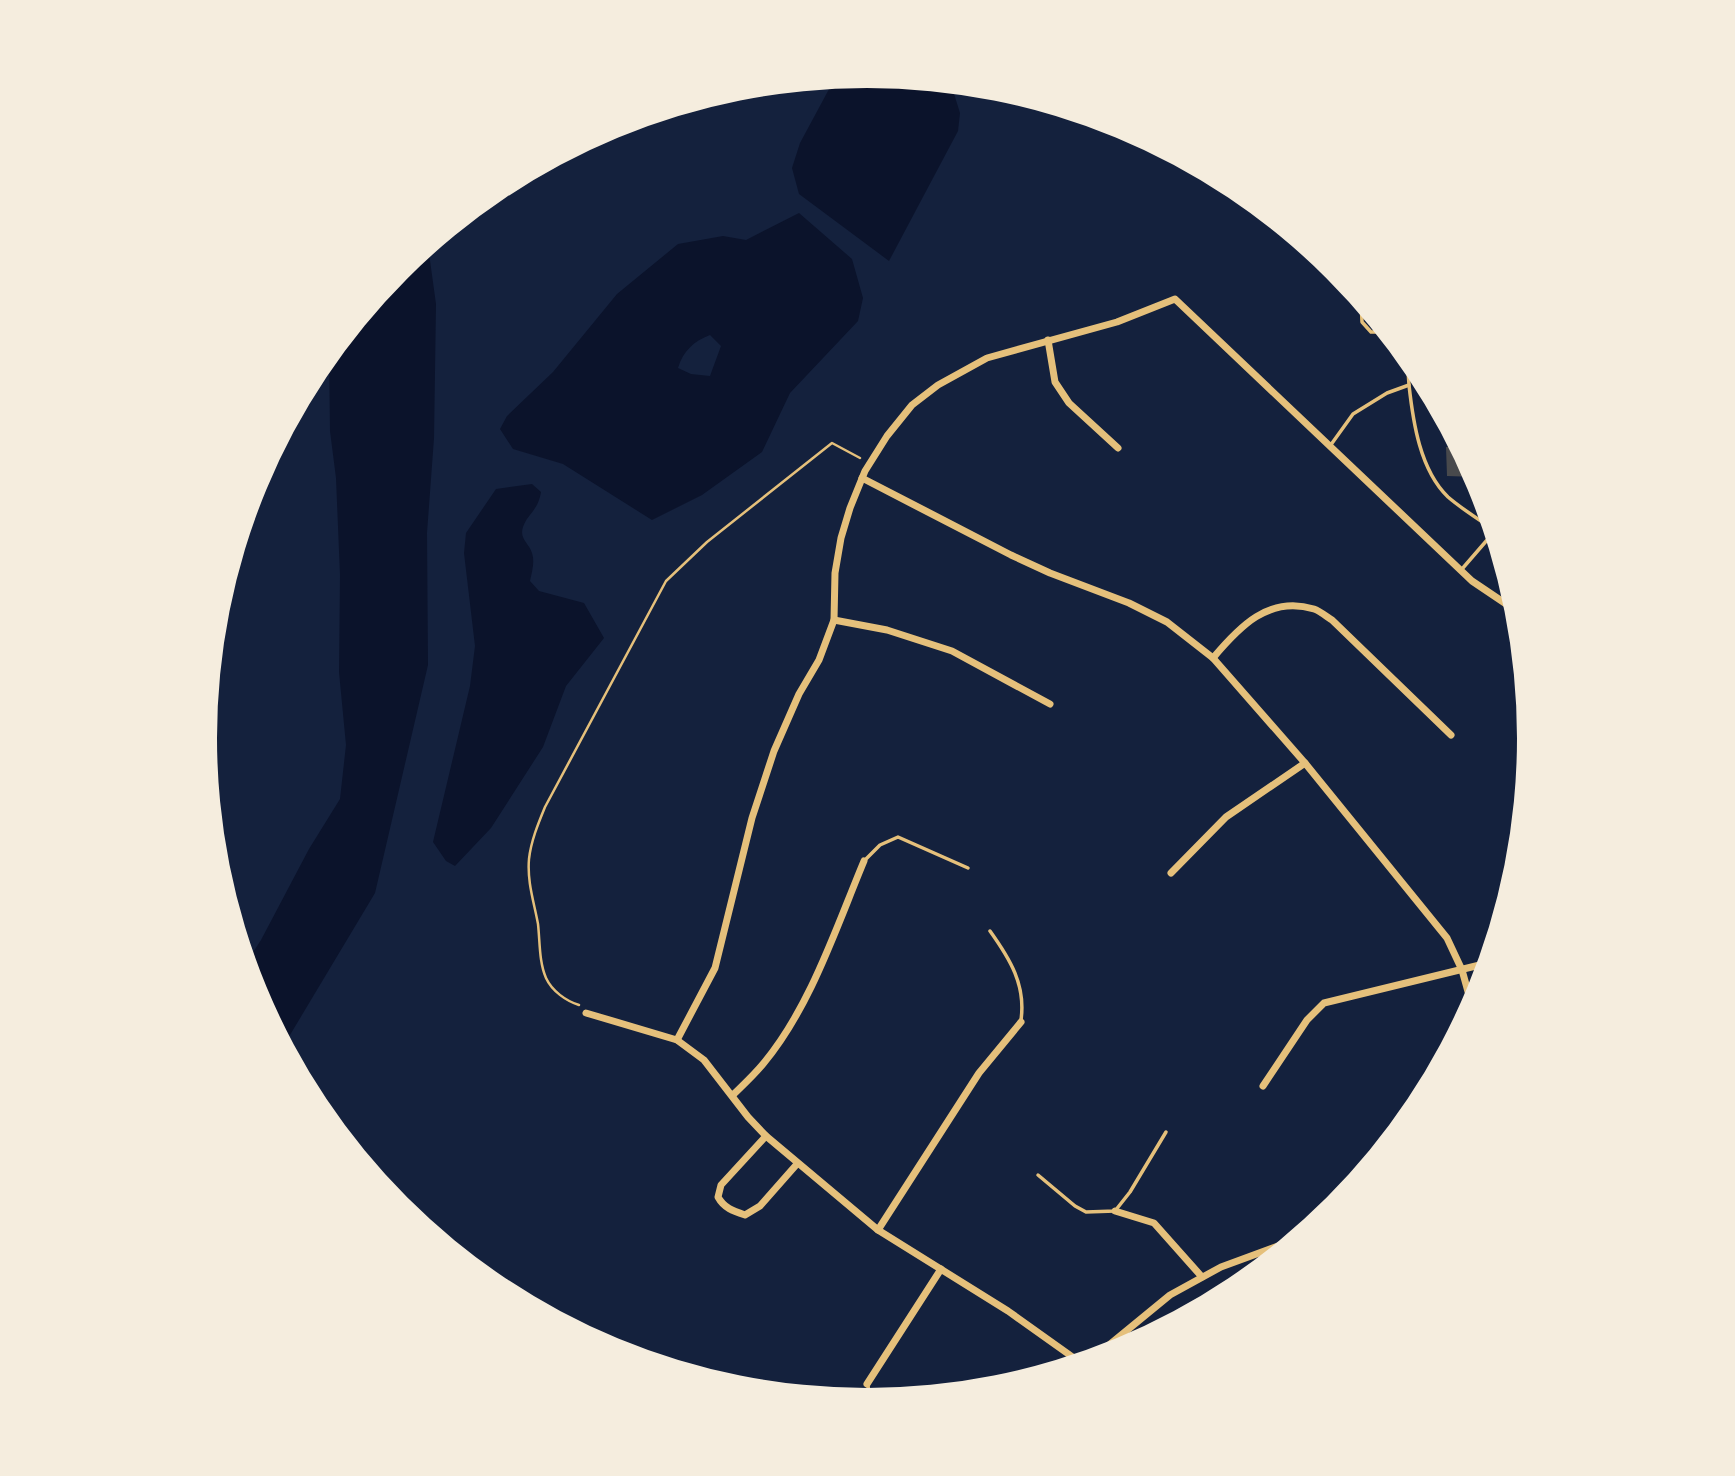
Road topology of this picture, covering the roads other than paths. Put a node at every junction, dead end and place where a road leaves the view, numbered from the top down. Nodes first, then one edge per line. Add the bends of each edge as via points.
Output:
1 (1362, 315) edge
2 (1376, 332) edge
3 (1048, 340) junction
4 (1409, 378) edge
5 (1409, 384) junction
6 (1330, 446) junction
7 (1118, 449) dead end
8 (862, 478) junction
9 (1479, 519) edge
10 (1485, 537) edge
11 (1460, 570) junction
12 (1504, 603) edge
13 (834, 620) junction
14 (1213, 658) junction
15 (1051, 704) dead end
16 (1451, 735) dead end
17 (1305, 763) junction
18 (864, 861) joint
19 (968, 868) dead end
20 (1171, 873) dead end
21 (990, 931) dead end
22 (1476, 966) edge
23 (1462, 970) junction
24 (1467, 989) edge
25 (586, 1013) road end
26 (1021, 1022) joint
27 (677, 1040) junction
28 (1263, 1086) dead end
29 (733, 1096) junction
30 (1166, 1132) dead end
31 (766, 1136) junction
32 (797, 1164) junction
33 (1038, 1175) dead end
34 (1115, 1211) junction
35 (878, 1230) junction
36 (1268, 1250) edge
37 (941, 1269) junction
38 (1202, 1277) junction
39 (1117, 1339) edge
40 (1071, 1356) edge
41 (867, 1384) joint
42 (868, 1388) edge

1 - 2 lane via 1362,322
3 - 6 street via 1117,322 1175,299
3 - 7 street via 1055,382 1069,403
3 - 8 street via 987,358 938,385 912,405
4 - 5 lane
5 - 6 lane via 1353,414
5 - 9 lane via 1412,414 1429,471 1446,495
6 - 11 street
8 - 13 street via 841,538
8 - 14 street via 1011,555 1167,622
10 - 11 lane
11 - 12 street
13 - 15 street via 887,630 951,651
13 - 27 street via 774,751 752,818 715,968
14 - 16 street via 1237,630 1264,611 1288,607 1314,610 1332,620
14 - 17 street
17 - 20 street via 1226,817
17 - 23 street via 1447,939
18 - 19 lane via 880,845 898,837
18 - 29 street via 792,1021 764,1064
21 - 26 lane via 1017,976 1024,1004
22 - 23 street
23 - 24 street
23 - 28 street via 1324,1003 1307,1020
25 - 27 street
26 - 35 street via 979,1073
27 - 29 street via 704,1060
29 - 31 street
30 - 34 lane
31 - 32 street
31 - 32 street via 721,1185 718,1197 722,1204 744,1215 760,1206
32 - 35 street
33 - 34 lane via 1086,1212
34 - 38 street via 1154,1223
35 - 37 street
36 - 38 street
37 - 40 street
37 - 41 street
38 - 39 street via 1170,1295
41 - 42 lane

